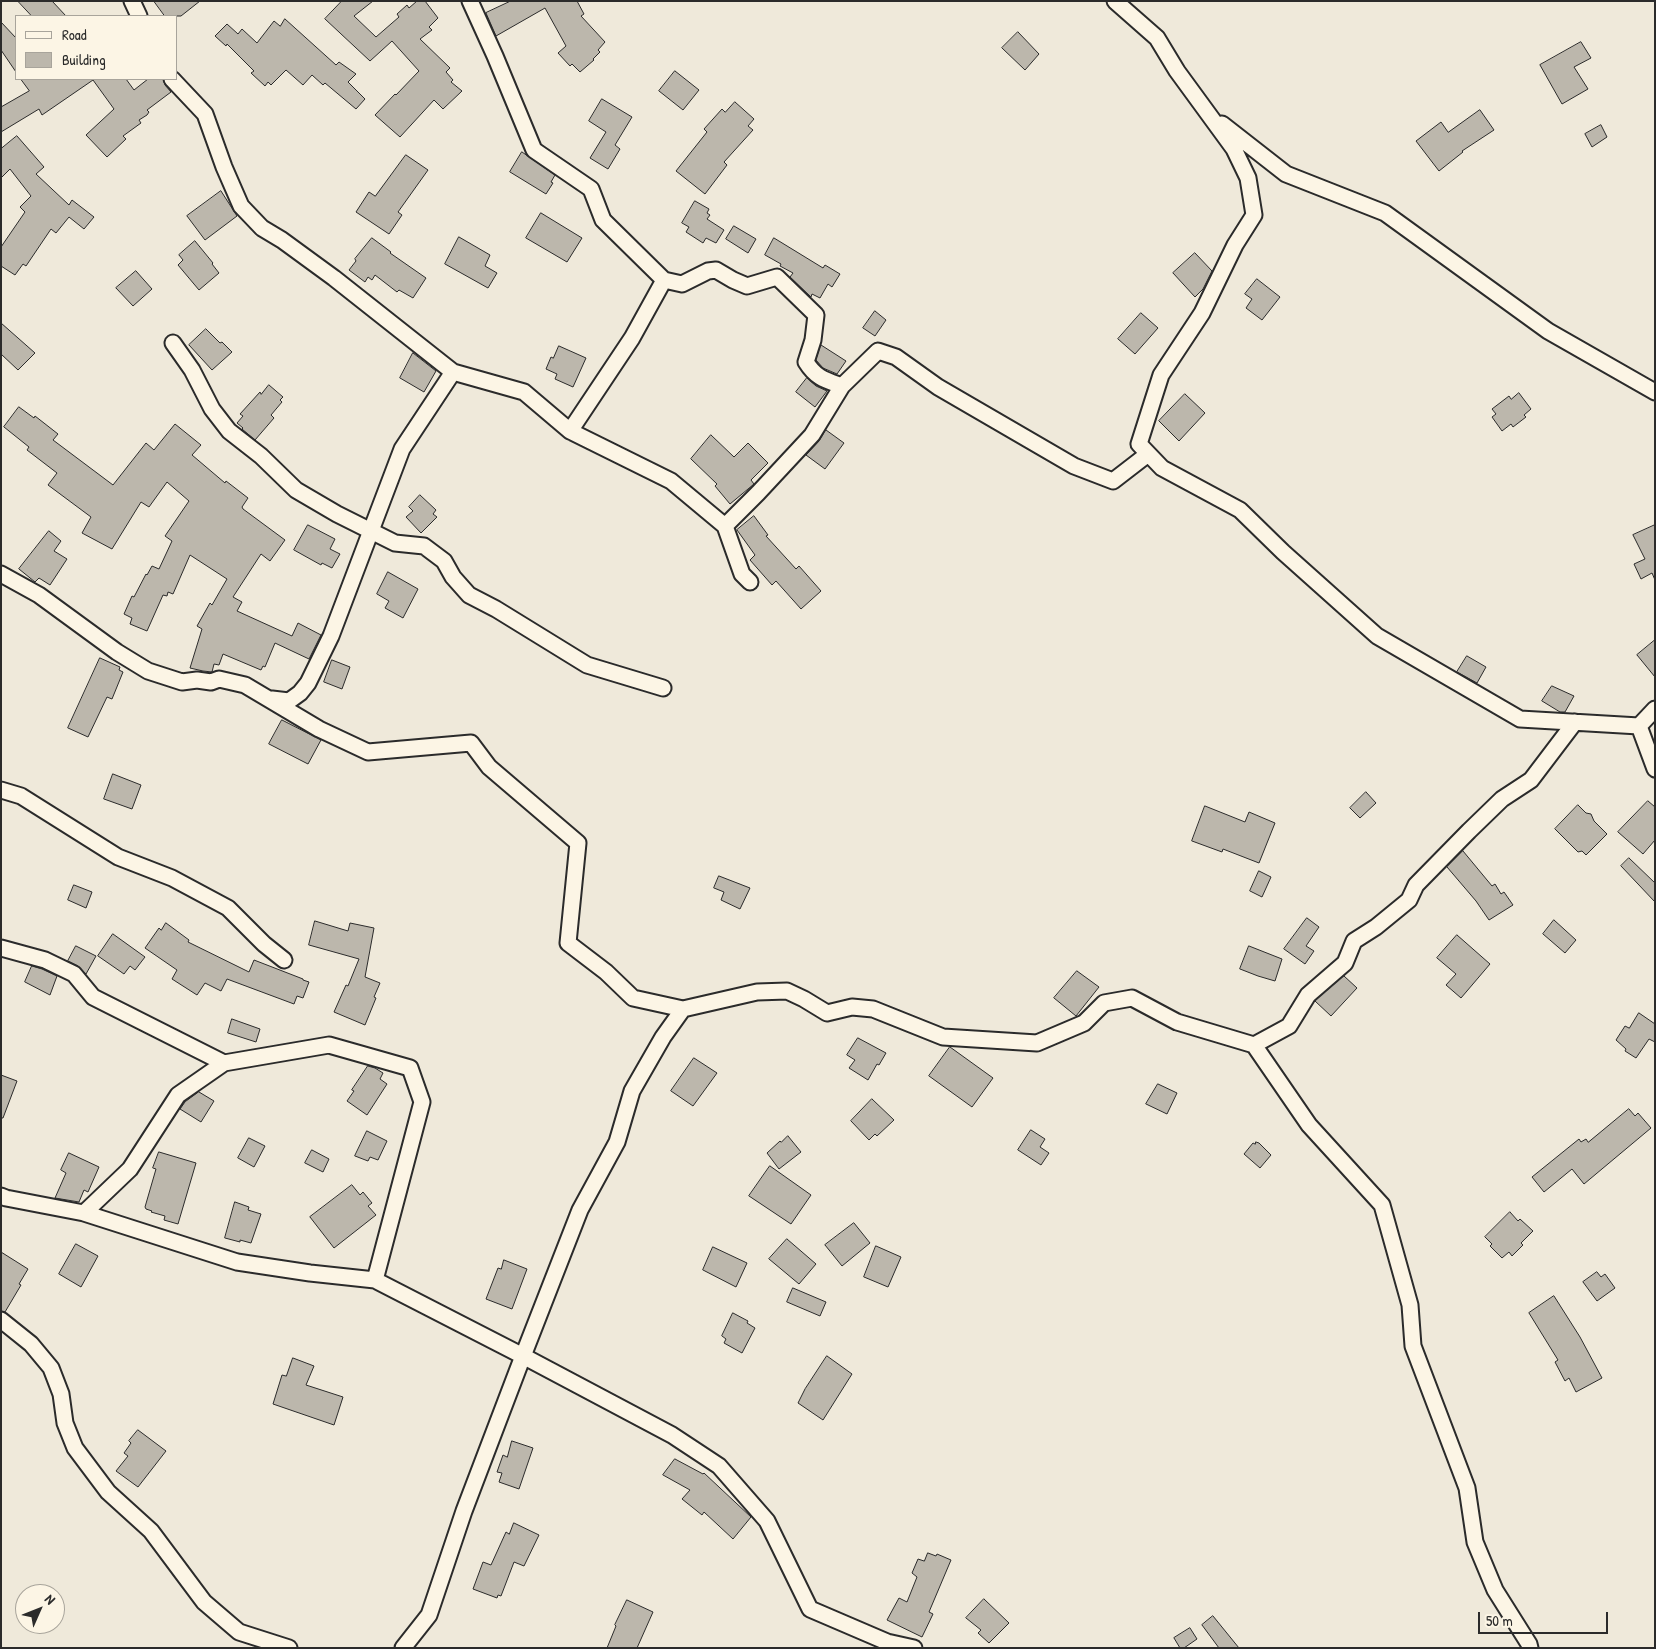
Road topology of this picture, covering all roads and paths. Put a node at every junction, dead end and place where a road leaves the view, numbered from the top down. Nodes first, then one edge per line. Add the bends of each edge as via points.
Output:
1 (132, 1) edge
2 (470, 1) edge
3 (1115, 1) edge
4 (139, 15) edge
5 (173, 80) edge
6 (1207, 112) junction
7 (664, 280) junction
8 (173, 343) dead end
9 (453, 372) junction
10 (842, 386) junction
11 (1655, 392) edge
12 (570, 431) junction
13 (1148, 454) junction
14 (725, 526) junction
15 (372, 532) junction
16 (1, 574) edge
17 (750, 582) dead end
18 (663, 688) dead end
19 (270, 699) junction
20 (1655, 709) edge
21 (1575, 722) junction
22 (1639, 726) junction
23 (1655, 769) edge
24 (1, 790) edge
25 (1, 948) edge
26 (284, 960) dead end
27 (683, 1009) junction
28 (1254, 1045) junction
29 (224, 1063) junction
30 (1, 1196) edge
31 (84, 1213) junction
32 (375, 1280) junction
33 (1, 1320) edge
34 (523, 1356) junction
35 (289, 1648) edge
36 (403, 1648) edge
37 (914, 1648) edge
38 (1530, 1648) edge

1 - 4 street
2 - 7 street via 534,150 591,189 603,220
3 - 6 street via 1157,38
5 - 9 street via 205,114 241,206 262,228 334,278
6 - 11 street via 1286,174 1385,213 1548,331
6 - 13 street via 1234,149 1248,178 1254,215 1235,245 1202,313 1161,376 1139,444
7 - 10 street via 682,284 716,270 748,286 777,277 816,315 806,362 821,379
7 - 12 street via 632,338
8 - 15 street via 192,370 212,409 229,431 296,490
9 - 12 street via 524,392
9 - 15 street via 402,449
10 - 13 street via 878,351 896,357 938,387 1074,466 1113,481
10 - 14 street via 812,434
12 - 14 street via 671,481
13 - 21 street via 1162,468 1240,510 1378,636 1520,719
14 - 17 street via 742,574
15 - 18 street via 395,542 424,546 444,561 469,595 587,665
15 - 19 street via 331,636 308,683 289,701
16 - 19 street via 38,595 148,671 182,682 218,679 245,685
19 - 27 street via 320,729 368,752 471,743 490,767 578,843 568,942 633,998
20 - 22 street
21 - 22 street
21 - 28 street via 1531,780 1502,799 1416,885 1409,900 1354,941 1345,963 1308,995 1289,1026
22 - 23 street
24 - 26 street via 22,796 118,858 172,878 228,908
25 - 29 street via 45,960 74,974 93,997
27 - 28 street via 757,992 787,991 827,1013 852,1007 873,1009 943,1037 1037,1043 1084,1023 1104,1003 1132,998 1178,1022
27 - 34 street via 632,1091 617,1142 580,1210
28 - 38 street via 1309,1125 1382,1205 1410,1305 1413,1346 1468,1488 1475,1542 1496,1590
29 - 31 street via 178,1095 130,1169
29 - 32 street via 329,1045 410,1068 422,1102
30 - 31 street
31 - 32 street via 237,1262
32 - 34 street
33 - 35 street via 31,1344 51,1368 75,1448 108,1492 151,1531 204,1602 239,1632
34 - 36 street via 464,1511 430,1615
34 - 37 street via 672,1435 719,1466 767,1521 810,1609 887,1642

